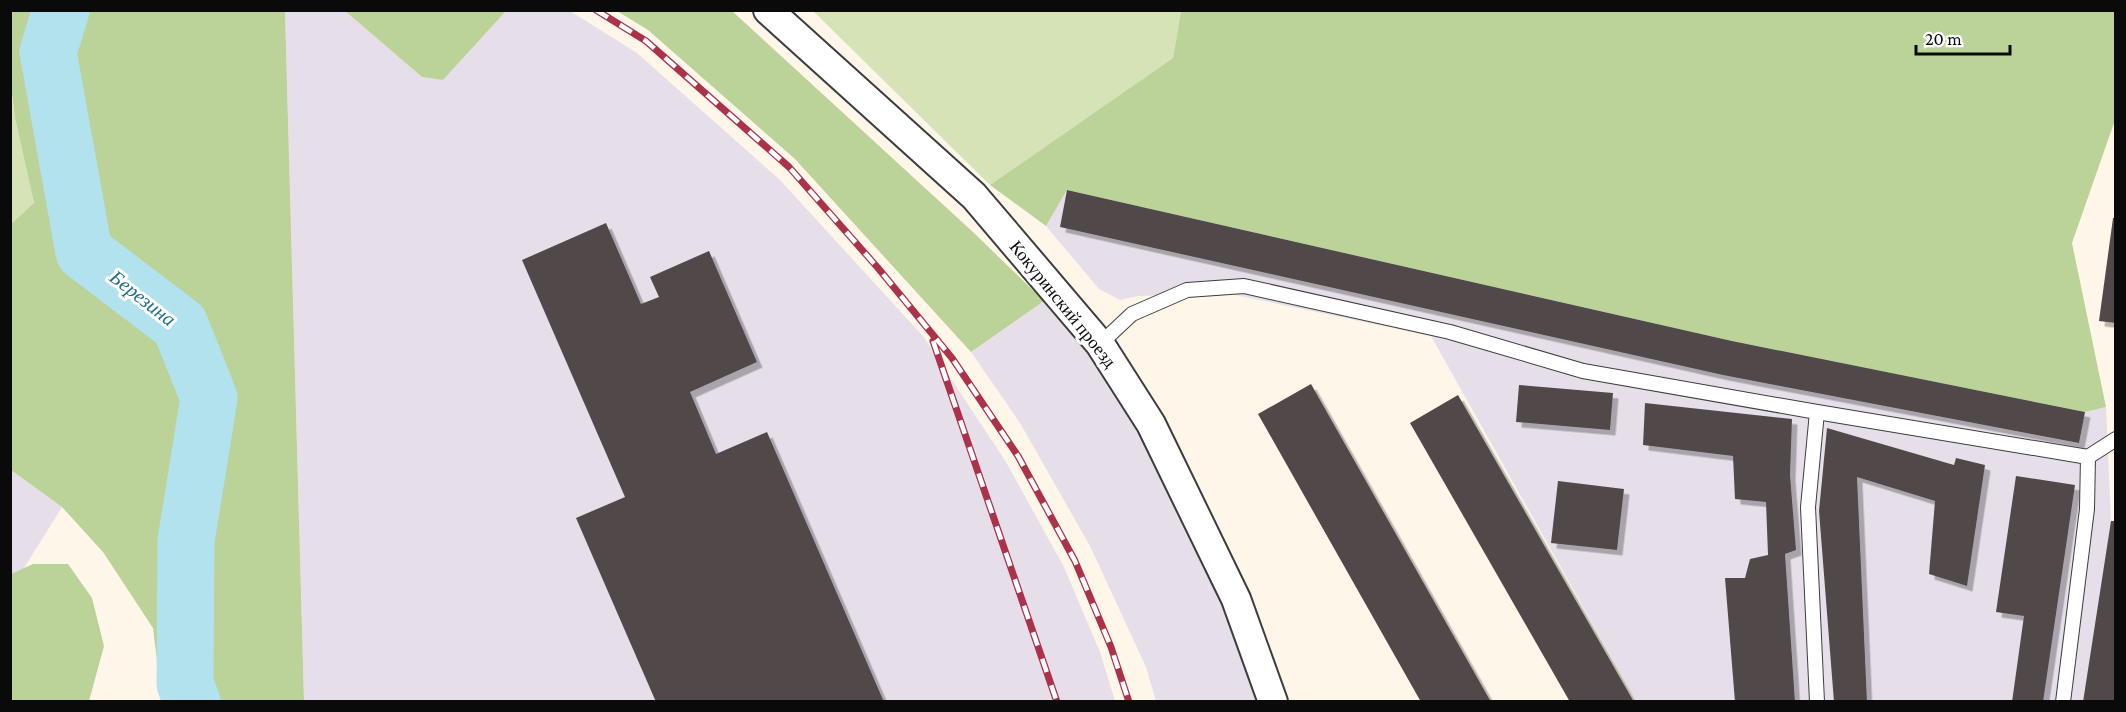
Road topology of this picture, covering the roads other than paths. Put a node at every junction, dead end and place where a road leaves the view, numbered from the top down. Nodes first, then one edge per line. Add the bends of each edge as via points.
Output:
1 (768, 10) edge
2 (1100, 344) junction
3 (1817, 412) junction
4 (2115, 439) edge
5 (2088, 457) junction
6 (1273, 702) edge
7 (1817, 702) edge
8 (2063, 702) edge

1 - 2 street, Кокуринский проезд via 974,196
2 - 3 lane via 1132,314 1187,290 1244,286 1450,332 1583,371
2 - 6 street, Кокуринский проезд via 1150,424 1236,599
3 - 5 lane
3 - 7 lane via 1808,507
4 - 5 lane
5 - 8 lane via 2087,509

